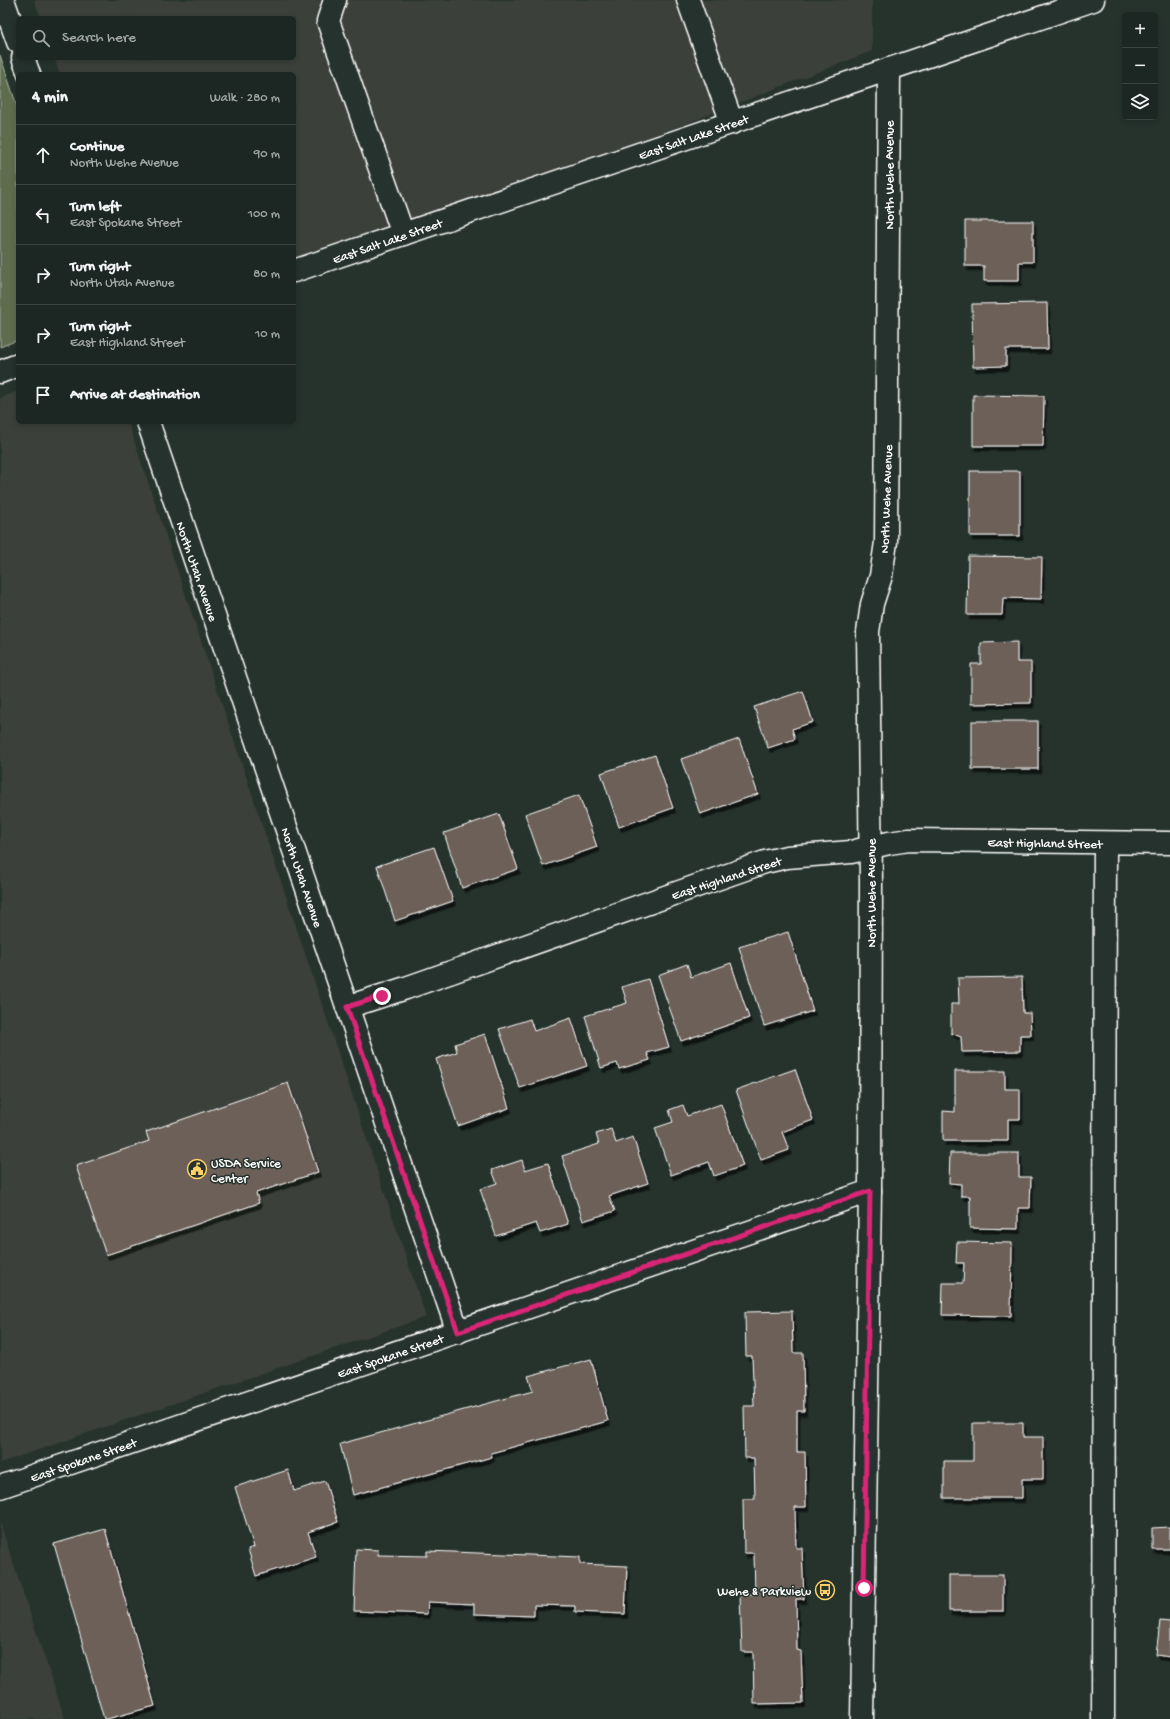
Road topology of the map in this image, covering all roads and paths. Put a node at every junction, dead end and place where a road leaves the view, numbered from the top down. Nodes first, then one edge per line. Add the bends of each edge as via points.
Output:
1 (4, 0) edge
2 (335, 0) edge
3 (688, 0) edge
4 (1093, 0) edge
5 (16, 36) edge
6 (24, 60) edge
7 (889, 69) junction
8 (28, 72) edge
9 (732, 123) junction
10 (403, 234) junction
11 (296, 271) edge
12 (16, 367) edge
13 (0, 372) edge
14 (149, 424) edge
15 (1105, 842) junction
16 (1170, 843) edge
17 (870, 847) junction
18 (347, 1007) junction
19 (870, 1191) junction
20 (458, 1332) junction
21 (0, 1487) edge
22 (862, 1719) edge
23 (1103, 1719) edge

1 - 5 street
2 - 10 street via 328,21
3 - 9 street
4 - 7 street, East Salt Lake Street
6 - 8 street
7 - 9 street, East Salt Lake Street
7 - 17 street, North Wehe Avenue via 886,542 868,632
9 - 10 street, East Salt Lake Street
10 - 11 street, East Salt Lake Street
12 - 13 street
14 - 18 street, North Utah Avenue
15 - 16 street, East Highland Street
15 - 17 street, East Highland Street via 909,840
15 - 23 street
17 - 18 street, East Highland Street via 851,852 787,857 765,862
17 - 19 street, North Wehe Avenue
18 - 20 street, North Utah Avenue
19 - 20 street, East Spokane Street
19 - 22 street, North Wehe Avenue
20 - 21 street, East Spokane Street

